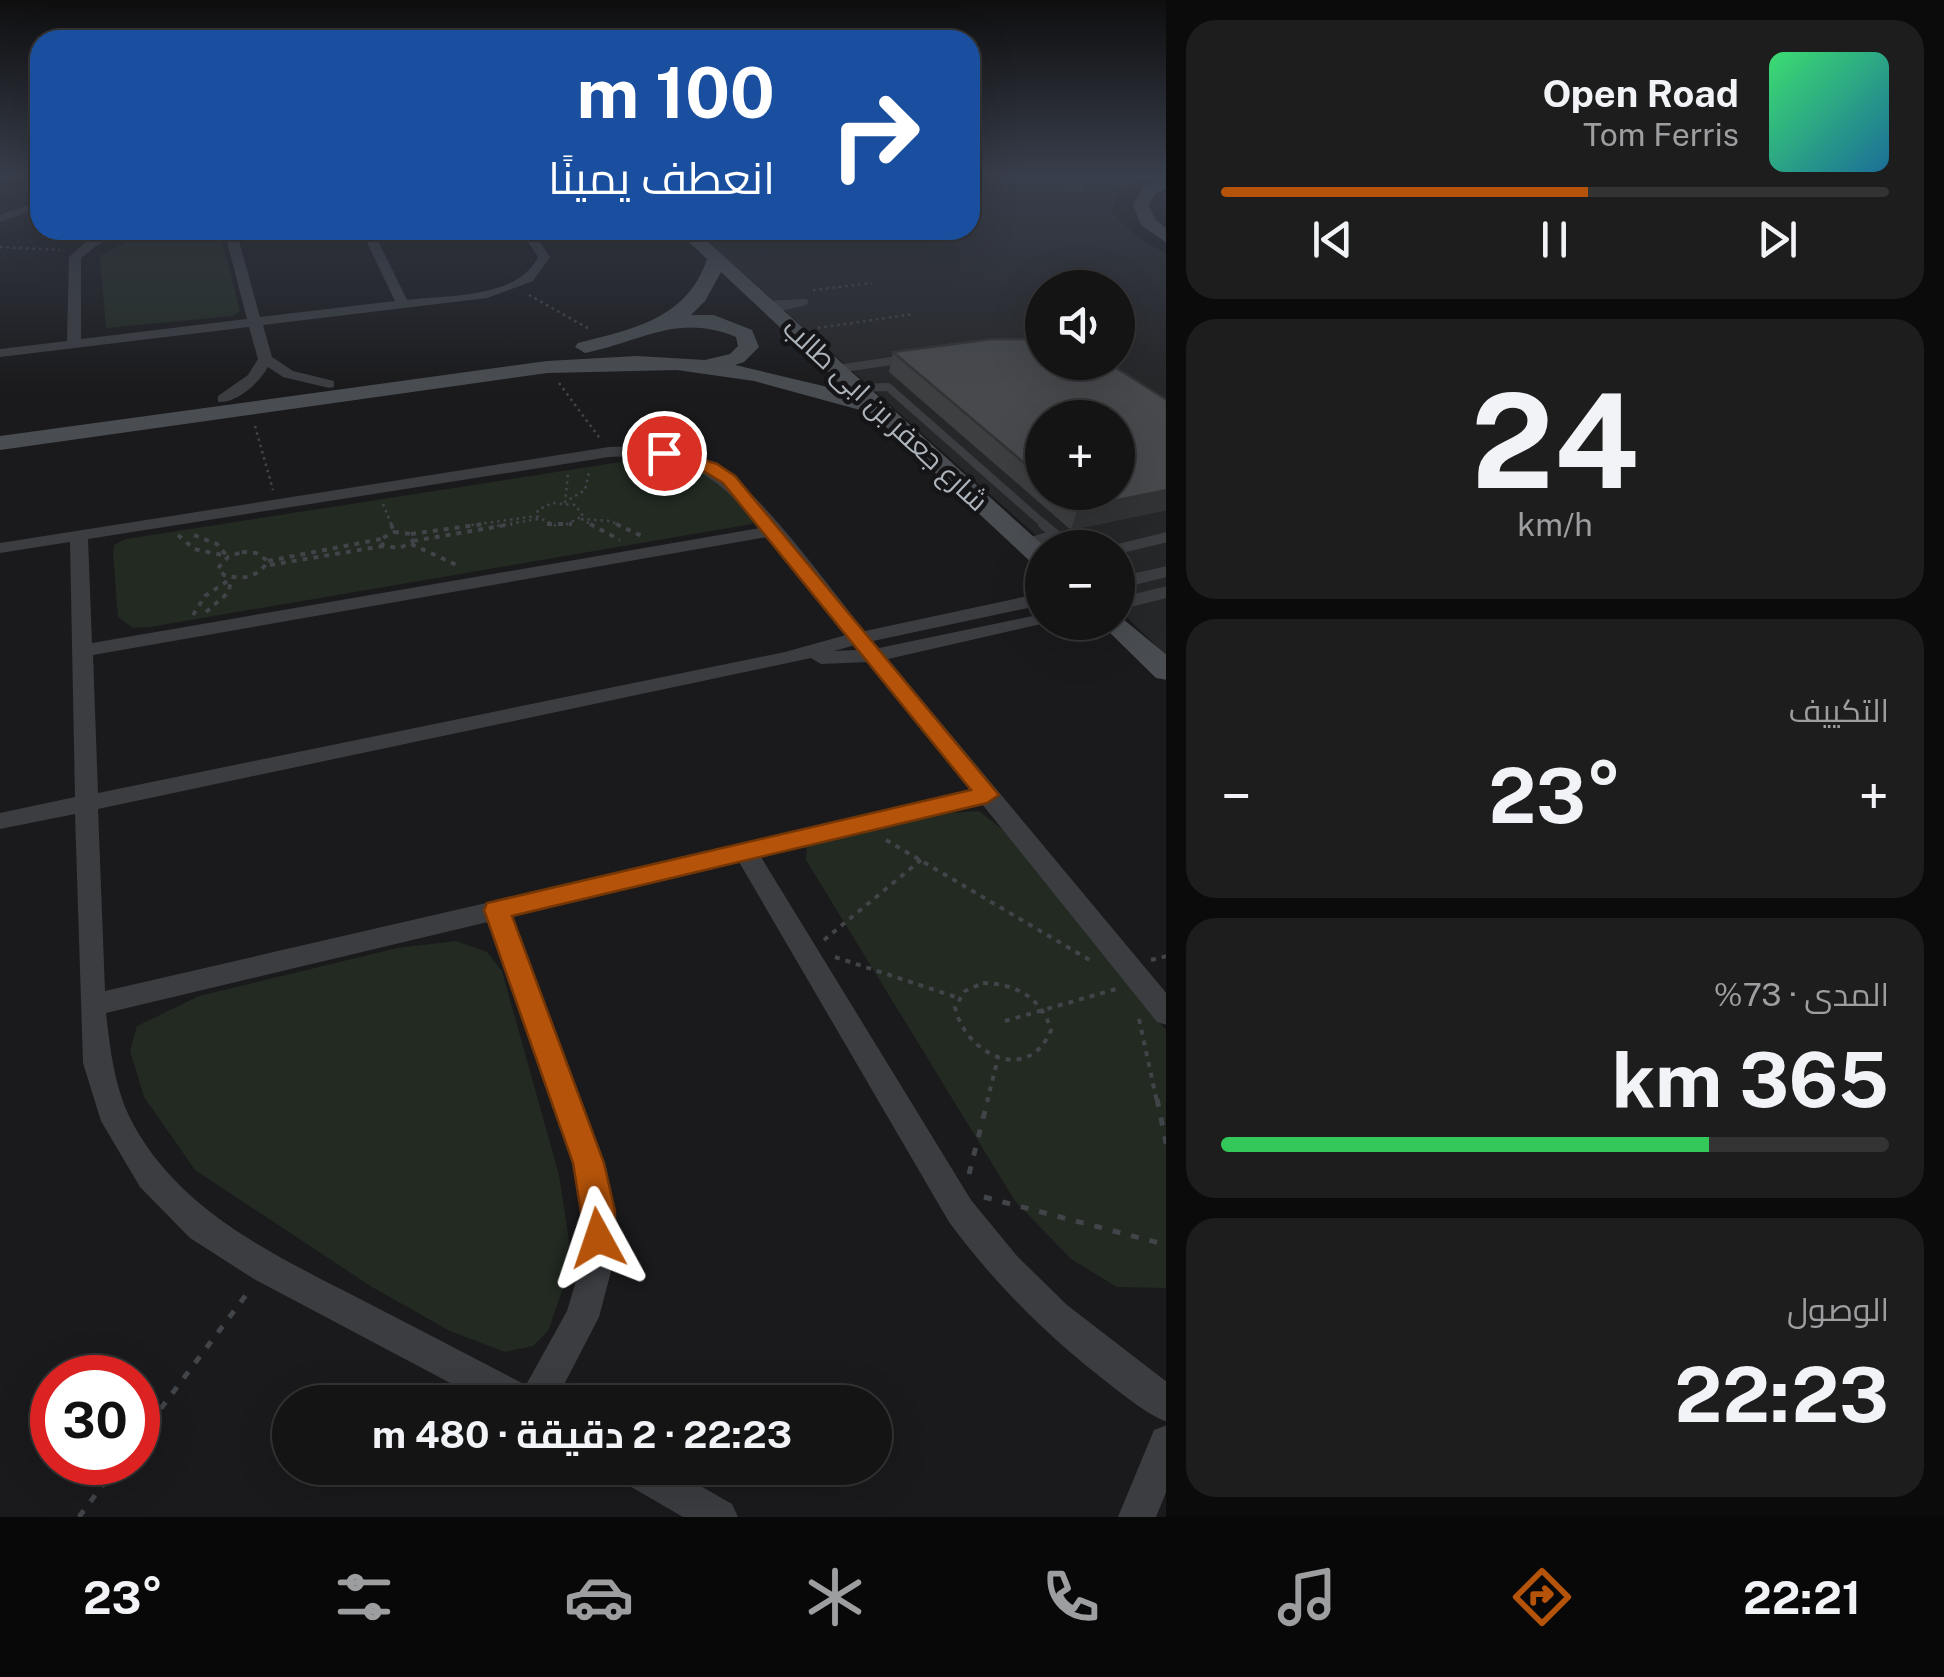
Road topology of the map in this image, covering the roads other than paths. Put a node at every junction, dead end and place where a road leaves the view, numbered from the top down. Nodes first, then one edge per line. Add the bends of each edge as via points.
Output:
1 (85, 248) edge
2 (235, 248) edge
3 (377, 248) edge
4 (538, 248) edge
5 (705, 248) edge
6 (716, 258) junction
7 (404, 305) junction
8 (671, 320) junction
9 (254, 323) junction
10 (74, 344) junction
11 (0, 353) edge
12 (916, 358) edge
13 (264, 359) junction
14 (516, 365) junction
15 (712, 365) junction
16 (837, 370) junction
17 (329, 384) junction
18 (858, 388) junction
19 (223, 398) junction
20 (879, 408) junction
21 (0, 429) edge
22 (940, 432) junction
23 (909, 436) junction
24 (0, 443) edge
25 (1000, 484) junction
26 (968, 489) junction
27 (1050, 530) edge
28 (772, 531) junction
29 (79, 535) junction
30 (1166, 538) edge
31 (1025, 542) edge
32 (1135, 545) edge
33 (0, 548) edge
34 (1166, 571) edge
35 (1135, 579) edge
36 (1166, 592) edge
37 (1135, 600) edge
38 (1025, 604) edge
39 (1025, 624) edge
40 (859, 638) junction
41 (1132, 640) edge
42 (83, 652) junction
43 (873, 656) junction
44 (787, 658) junction
45 (1166, 671) edge
46 (987, 795) junction
47 (87, 804) junction
48 (0, 821) edge
49 (745, 852) junction
50 (496, 910) junction
51 (92, 1005) junction
52 (1166, 1014) edge
53 (489, 1385) edge
54 (545, 1385) edge
55 (1166, 1404) edge
56 (1166, 1443) edge
57 (663, 1485) edge
58 (718, 1517) edge
59 (1137, 1517) edge

1 - 10 street via 75,257
2 - 9 street
3 - 7 street
4 - 7 street via 541,268 513,286
5 - 6 street, شارع جعفر بن ابى طالب
6 - 8 street via 705,290
6 - 16 street, شارع جعفر بن ابى طالب
7 - 9 street
8 - 14 street
8 - 15 street via 714,321 744,334 745,353
9 - 10 street
9 - 13 street
10 - 11 street
12 - 16 lane
13 - 17 street via 288,374
13 - 19 street via 254,378
14 - 15 street
14 - 17 street
14 - 24 street
15 - 20 street
16 - 18 street, شارع جعفر بن ابى طالب
17 - 19 street
18 - 20 street, شارع جعفر بن ابى طالب
18 - 22 lane via 888,387
19 - 21 street
20 - 23 street, شارع جعفر بن ابى طالب
22 - 23 lane
22 - 25 lane
23 - 26 street, شارع جعفر بن ابى طالب
25 - 26 lane
25 - 27 lane
26 - 31 street, شارع جعفر بن ابى طالب
28 - 29 street via 711,468 664,453 609,452
28 - 40 street
28 - 42 street
29 - 33 street
29 - 42 street
30 - 32 lane
34 - 35 street
36 - 37 street
38 - 40 street
39 - 43 street
40 - 43 street
40 - 44 street
41 - 45 street
42 - 47 street
43 - 44 street
43 - 46 street
44 - 47 street
46 - 49 street
46 - 52 street
47 - 48 street
47 - 51 street
49 - 50 street
49 - 55 street via 986,1248 1038,1305
50 - 51 street
50 - 54 street via 588,1163 599,1211 598,1264 582,1317
51 - 53 street via 97,1063 116,1121 150,1177 201,1227
56 - 59 street
57 - 58 street

